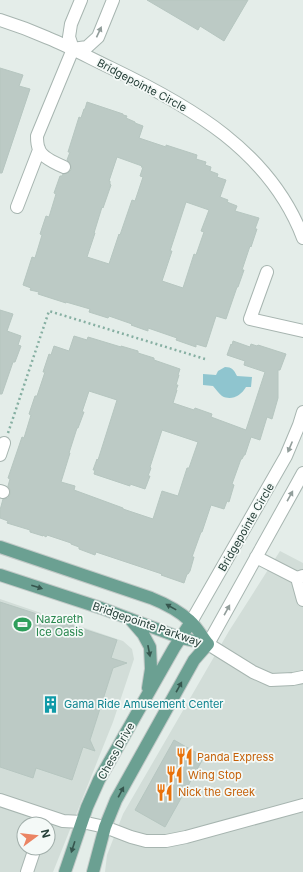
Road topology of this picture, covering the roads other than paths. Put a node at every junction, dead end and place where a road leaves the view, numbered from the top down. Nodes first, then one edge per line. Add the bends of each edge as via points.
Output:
1 (81, 0) edge
2 (113, 0) edge
3 (0, 20) edge
4 (73, 49) junction
5 (39, 150) junction
6 (64, 167) dead end
7 (17, 207) dead end
8 (303, 238) edge
9 (267, 272) dead end
10 (303, 331) edge
11 (303, 412) edge
12 (4, 442) road end
13 (0, 455) edge
14 (303, 473) edge
15 (0, 548) edge
16 (256, 557) junction
17 (0, 575) edge
18 (300, 577) edge
19 (303, 600) edge
20 (129, 618) junction
21 (191, 622) junction
22 (181, 638) junction
23 (208, 644) junction
24 (303, 677) edge
25 (146, 698) junction
26 (0, 800) edge
27 (303, 805) edge
28 (35, 816) edge
29 (56, 821) edge
30 (82, 822) junction
31 (106, 827) junction
32 (32, 856) edge
33 (27, 872) edge
34 (65, 872) edge
35 (93, 872) edge

1 - 4 street via 71,24 69,37
4 -> 2 street via 87,47 98,37
3 - 4 street, Bridgepointe Circle
4 - 5 street via 37,136
4 - 8 street, Bridgepointe Circle via 165,95 227,136 256,162 278,190
5 - 6 street via 45,157
5 - 7 street
9 - 10 street via 250,319
11 -> 21 street, Bridgepointe Circle via 286,456
12 - 13 street
16 -> 14 street, Bridgepointe Circle
21 -> 15 main road, Bridgepointe Parkway via 175,609 151,598
16 - 18 street
23 -> 16 street, Bridgepointe Circle
17 -> 20 main road, Bridgepointe Parkway
18 - 19 street
20 - 22 main road, Bridgepointe Parkway
20 -> 25 main road via 150,647 151,669
21 - 22 main road, Bridgepointe Circle
21 - 23 main road, Bridgepointe Parkway
22 - 23 main road, Bridgepointe Parkway
22 - 25 main road, Chess Drive
23 - 24 street via 271,680
31 -> 23 main road via 124,786 194,660
25 - 30 main road, Chess Drive via 99,780
26 - 28 street
27 - 31 street via 166,841 146,841
29 - 30 street
30 - 31 street
30 -> 34 main road, Chess Drive
31 - 35 main road
32 - 33 street

